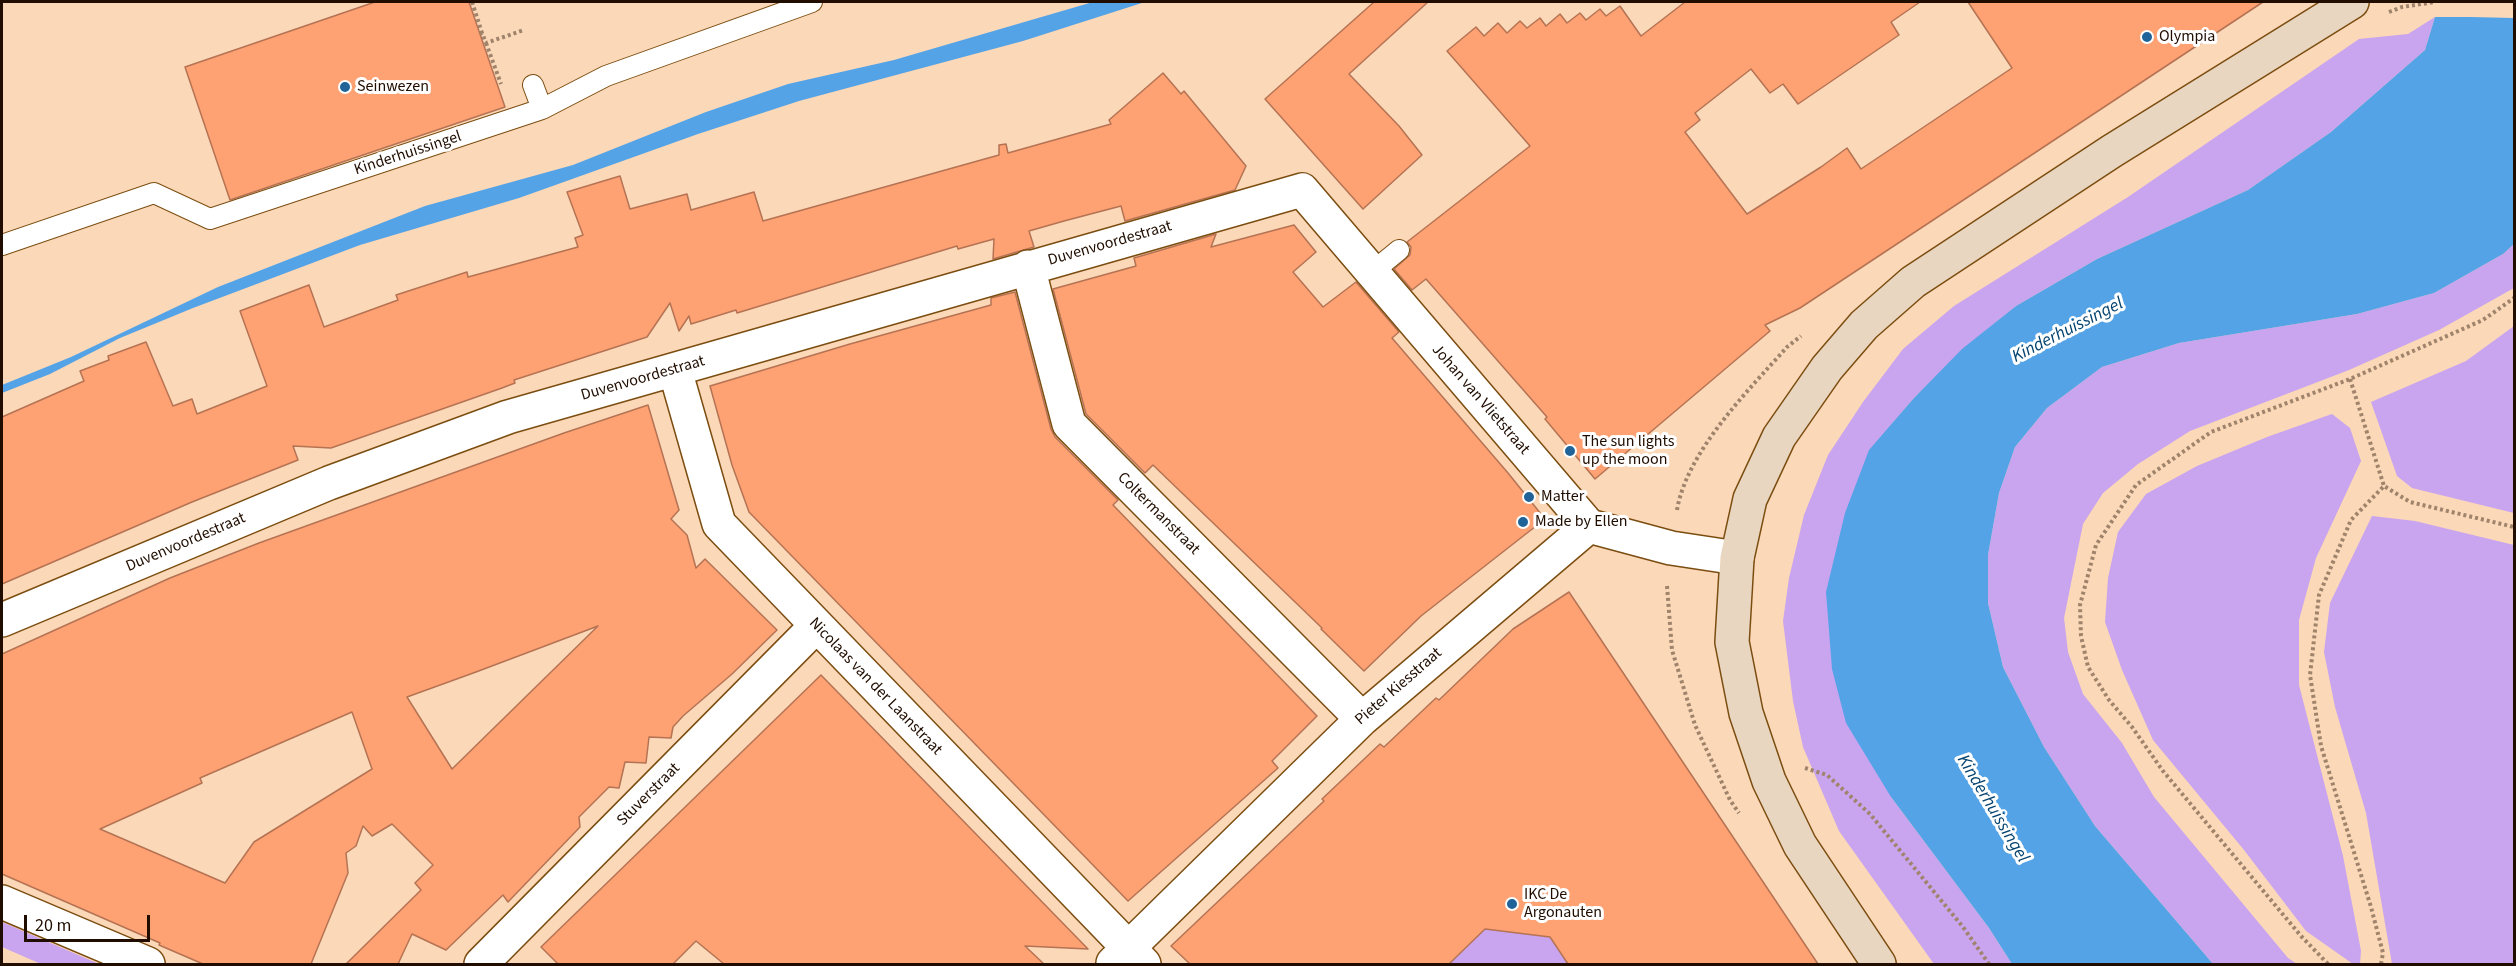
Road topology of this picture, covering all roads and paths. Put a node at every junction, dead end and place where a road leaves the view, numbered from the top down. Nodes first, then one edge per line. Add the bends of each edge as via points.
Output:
1 (472, 2) edge
2 (812, 2) edge
3 (2435, 2) edge
4 (2334, 7) edge
5 (2383, 15) dead end
6 (524, 30) dead end
7 (533, 85) dead end
8 (542, 109) junction
9 (1302, 190) joint
10 (2, 245) edge
11 (1398, 250) dead end
12 (1028, 267) junction
13 (1371, 273) junction
14 (2514, 298) edge
15 (1803, 334) dead end
16 (675, 370) junction
17 (2349, 379) junction
18 (2384, 486) junction
19 (1589, 526) junction
20 (2514, 527) edge
21 (1671, 548) junction
22 (1737, 558) junction
23 (2, 620) edge
24 (816, 626) junction
25 (1362, 719) junction
26 (1803, 776) dead end
27 (1742, 818) dead end
28 (2, 902) edge
29 (1127, 959) edge
30 (148, 964) edge
31 (482, 964) edge
32 (1880, 964) edge
33 (1989, 964) edge
34 (2328, 964) edge
35 (2381, 964) edge

1 - 6 path via 486,44
2 - 8 lane, Kinderhuissingel via 606,76
3 - 5 path via 2402,7
4 - 22 main road via 1913,282 1864,326 1827,368 1779,437 1750,499
7 - 8 lane
8 - 10 lane, Kinderhuissingel via 210,219 154,193
9 - 12 street, Duvenvoordestraat
9 - 13 street, Johan van Vlietstraat
11 - 13 lane
12 - 16 street, Duvenvoordestraat
12 - 25 street, Coltermanstraat via 1069,424
13 - 19 street, Johan van Vlietstraat
14 - 17 path via 2483,320
15 - 21 path via 1787,347 1712,434 1680,490
16 - 23 street, Duvenvoordestraat via 508,417 329,483
16 - 24 street, Nicolaas van der Laanstraat via 719,524
17 - 18 path
17 - 34 path via 2211,432 2136,485 2096,545 2080,605 2088,667 2109,700 2163,771
18 - 20 path via 2410,502
18 - 35 path via 2351,520 2319,595 2310,675 2321,746 2371,907 2383,953
19 - 21 street
19 - 25 street, Pieter Kiesstraat
21 - 22 street
21 - 27 path via 1667,585 1672,650 1695,725
22 - 32 main road via 1732,642 1746,713 1769,781 1800,845
24 - 29 street, Nicolaas van der Laanstraat
24 - 31 street, Stuverstraat
25 - 29 street, Pieter Kiesstraat
26 - 33 path via 1798,765 1827,775 1870,814
28 - 30 street

